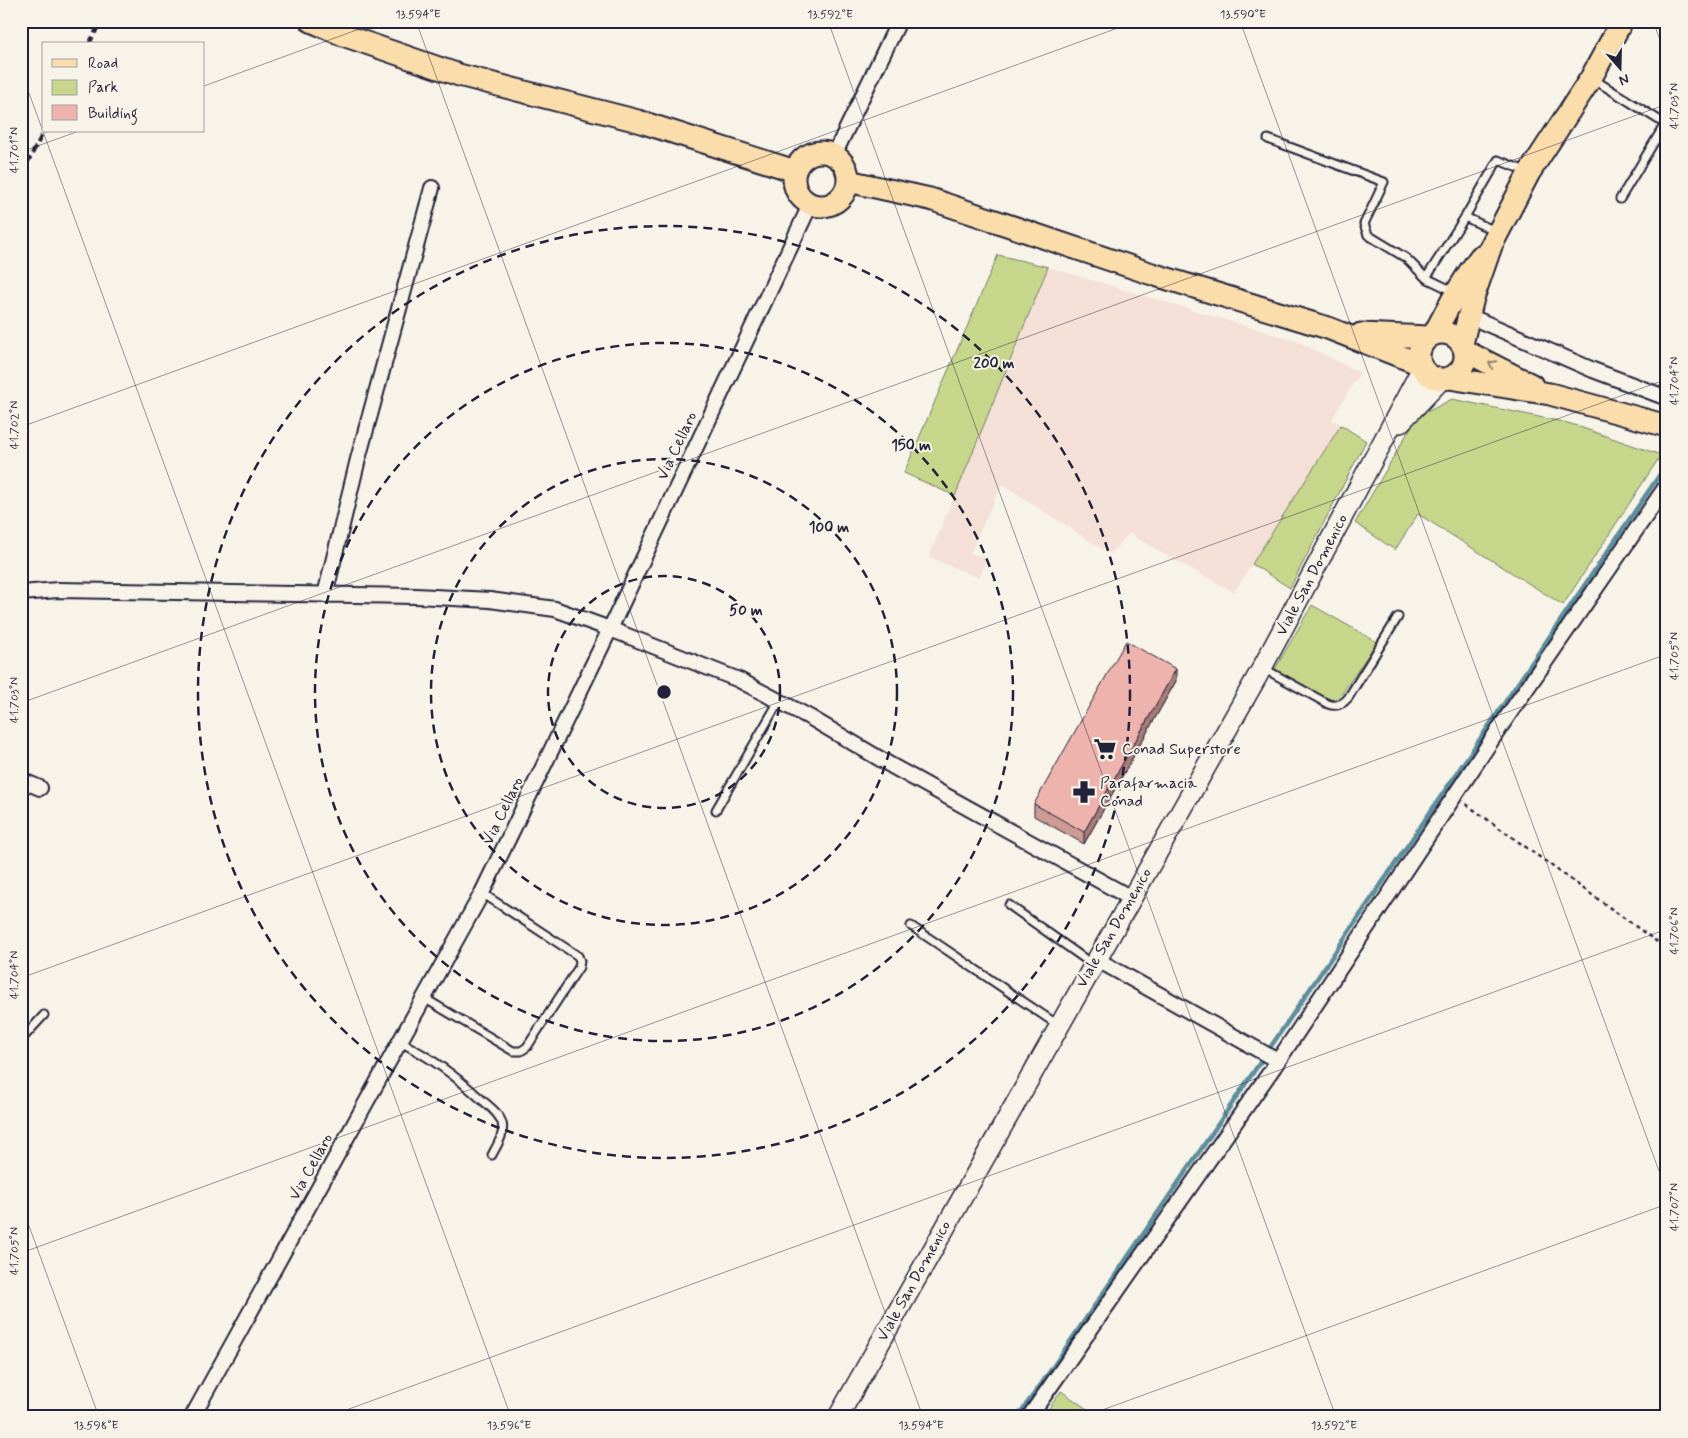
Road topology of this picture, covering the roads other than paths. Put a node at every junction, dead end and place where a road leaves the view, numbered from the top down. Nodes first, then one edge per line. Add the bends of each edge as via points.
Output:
1 (311, 21) edge
2 (899, 21) edge
3 (1622, 21) edge
4 (1591, 78) junction
5 (1666, 125) edge
6 (1268, 139) dead end
7 (834, 155) junction
8 (795, 171) junction
9 (1529, 173) junction
10 (848, 181) junction
11 (432, 188) dead end
12 (1620, 199) dead end
13 (811, 204) junction
14 (1465, 217) junction
15 (1495, 239) junction
16 (1426, 278) junction
17 (1455, 293) junction
18 (1469, 316) junction
19 (1344, 334) junction
20 (1431, 335) junction
21 (1463, 347) junction
22 (1421, 366) junction
23 (1445, 378) junction
24 (1550, 394) junction
25 (1667, 398) edge
26 (1667, 426) edge
27 (1385, 438) junction
28 (1667, 485) edge
29 (21, 592) edge
30 (325, 594) junction
31 (1398, 617) dead end
32 (610, 629) junction
33 (1262, 668) junction
34 (779, 701) junction
35 (21, 780) edge
36 (40, 788) dead end
37 (716, 810) dead end
38 (482, 893) junction
39 (1131, 898) junction
40 (1009, 905) dead end
41 (911, 926) dead end
42 (1095, 962) junction
43 (424, 998) junction
44 (44, 1014) dead end
45 (1059, 1026) junction
46 (21, 1040) edge
47 (400, 1042) junction
48 (1270, 1056) junction
49 (492, 1155) dead end
50 (192, 1417) edge
51 (838, 1417) edge
52 (1029, 1417) edge

1 - 8 main road via 459,75 638,121
2 - 7 street
3 - 4 main road
4 - 5 lane
4 - 9 main road
5 - 12 lane
6 - 16 lane via 1384,182 1364,224 1368,235 1406,258
7 - 8 main road via 826,152 811,154
7 - 10 main road via 845,166
8 - 13 main road via 799,194
9 - 14 lane via 1498,160
9 - 15 main road
10 - 13 main road via 842,196 835,202 819,206
10 - 19 main road via 930,199
11 - 30 street
13 - 32 street, Via Cellaro
14 - 15 lane
14 - 16 lane
15 - 17 main road
15 - 18 main road
16 - 17 lane
17 - 20 main road
18 - 21 main road
18 - 25 street
19 - 20 main road
19 - 22 main road
20 - 21 main road via 1447,333 1458,339
20 - 22 main road via 1420,349
21 - 23 main road via 1465,358 1460,370
24 -> 21 main road
22 - 23 main road via 1431,376
22 - 27 main road, Viale San Domenico
23 - 24 main road
23 - 27 main road, Viale San Domenico
24 - 26 main road
27 - 33 main road, Viale San Domenico
28 - 48 street via 1455,796
29 - 30 street
30 - 32 street via 490,600 555,609
31 - 33 lane via 1348,698 1339,705 1328,704
32 - 34 street via 739,680
32 - 38 street, Via Cellaro
33 - 39 main road, Viale San Domenico
34 - 37 lane
34 - 39 street
35 - 36 street
38 - 43 street, Via Cellaro
38 - 43 lane via 578,956 579,966 527,1047 520,1051 513,1051
39 - 42 main road, Viale San Domenico
40 - 42 lane
41 - 45 lane
42 - 45 main road, Viale San Domenico
42 - 48 street
43 - 47 street, Via Cellaro
44 - 46 lane
45 - 51 main road, Viale San Domenico
47 - 49 lane via 454,1075 498,1114 503,1128
47 - 50 street, Via Cellaro
48 - 52 street

